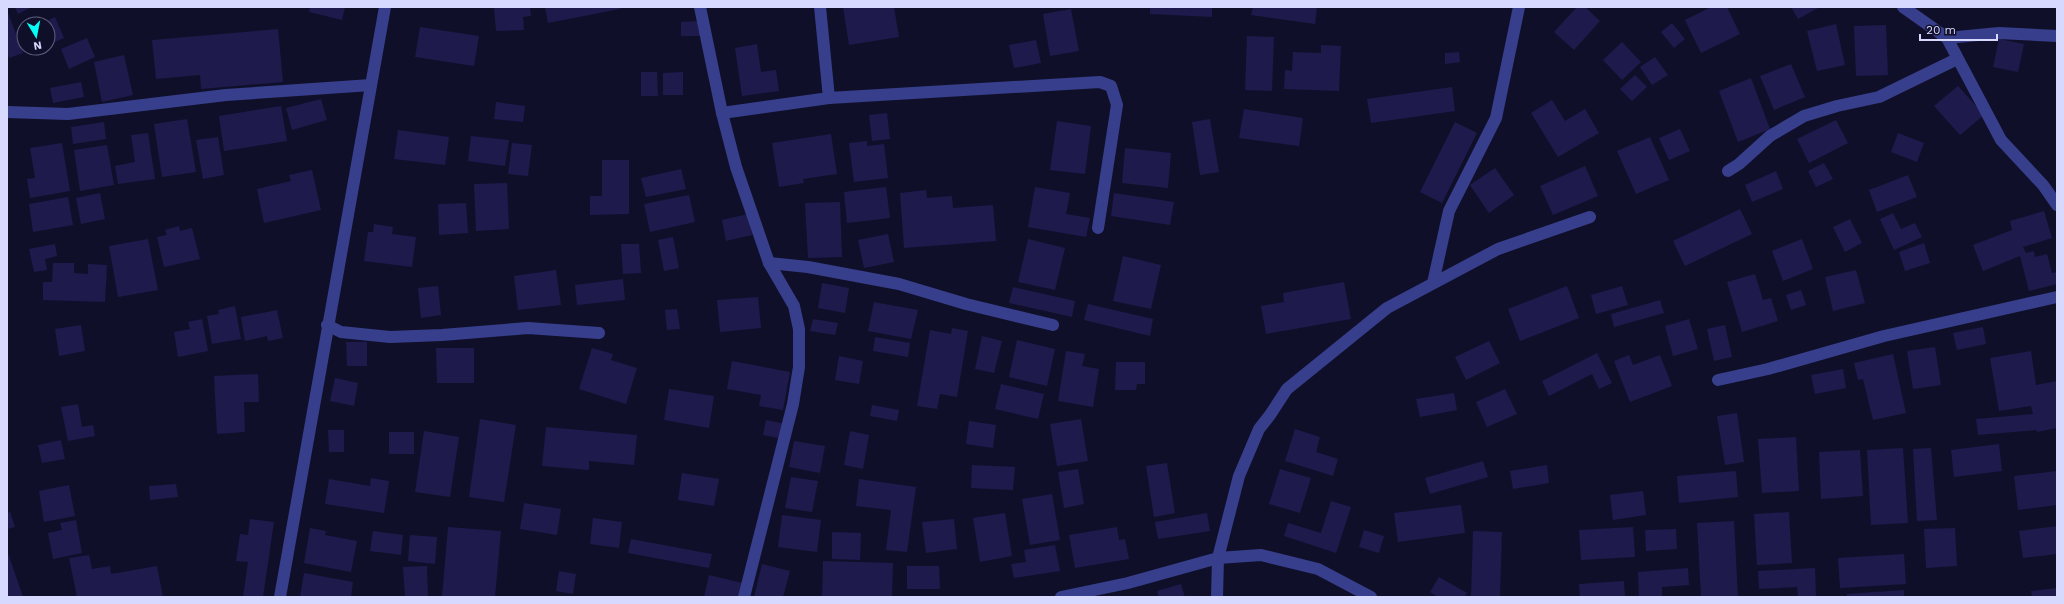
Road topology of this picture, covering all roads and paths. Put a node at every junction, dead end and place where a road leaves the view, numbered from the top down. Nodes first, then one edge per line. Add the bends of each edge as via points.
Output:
1 (385, 7) edge
2 (700, 7) edge
3 (820, 7) edge
4 (1519, 7) edge
5 (1903, 7) edge
6 (2057, 36) edge
7 (1947, 38) junction
8 (1957, 59) junction
9 (371, 85) junction
10 (829, 98) junction
11 (7, 112) edge
12 (722, 113) junction
13 (1728, 171) dead end
14 (2057, 205) edge
15 (1590, 217) dead end
16 (1098, 228) dead end
17 (769, 263) junction
18 (1433, 283) junction
19 (2057, 297) edge
20 (327, 325) junction
21 (1053, 325) dead end
22 (599, 333) dead end
23 (1718, 380) dead end
24 (1218, 558) junction
25 (280, 597) edge
26 (744, 597) edge
27 (1061, 597) edge
28 (1217, 597) edge
29 (1371, 597) edge

1 - 9 street
2 - 12 street
3 - 10 street
4 - 18 street via 1496,118 1449,211
5 - 7 street
6 - 7 street via 1999,33
7 - 8 street
8 - 13 street via 1879,97 1804,116 1770,136
8 - 14 street via 2000,140 2043,186
9 - 11 street via 226,95 68,114
9 - 20 street
10 - 12 street
10 - 16 street via 1100,82 1111,86 1117,105
12 - 17 street via 736,167
15 - 18 street via 1498,249
17 - 21 street via 808,267 899,284 966,304
17 - 26 street via 794,306 799,329 799,368 788,428
18 - 24 street via 1387,308 1287,389 1260,429 1239,476
19 - 23 street via 1884,336 1768,369
20 - 22 street via 341,332 390,337 528,328
20 - 25 street
24 - 27 street
24 - 28 street
24 - 29 street via 1268,556 1318,569

